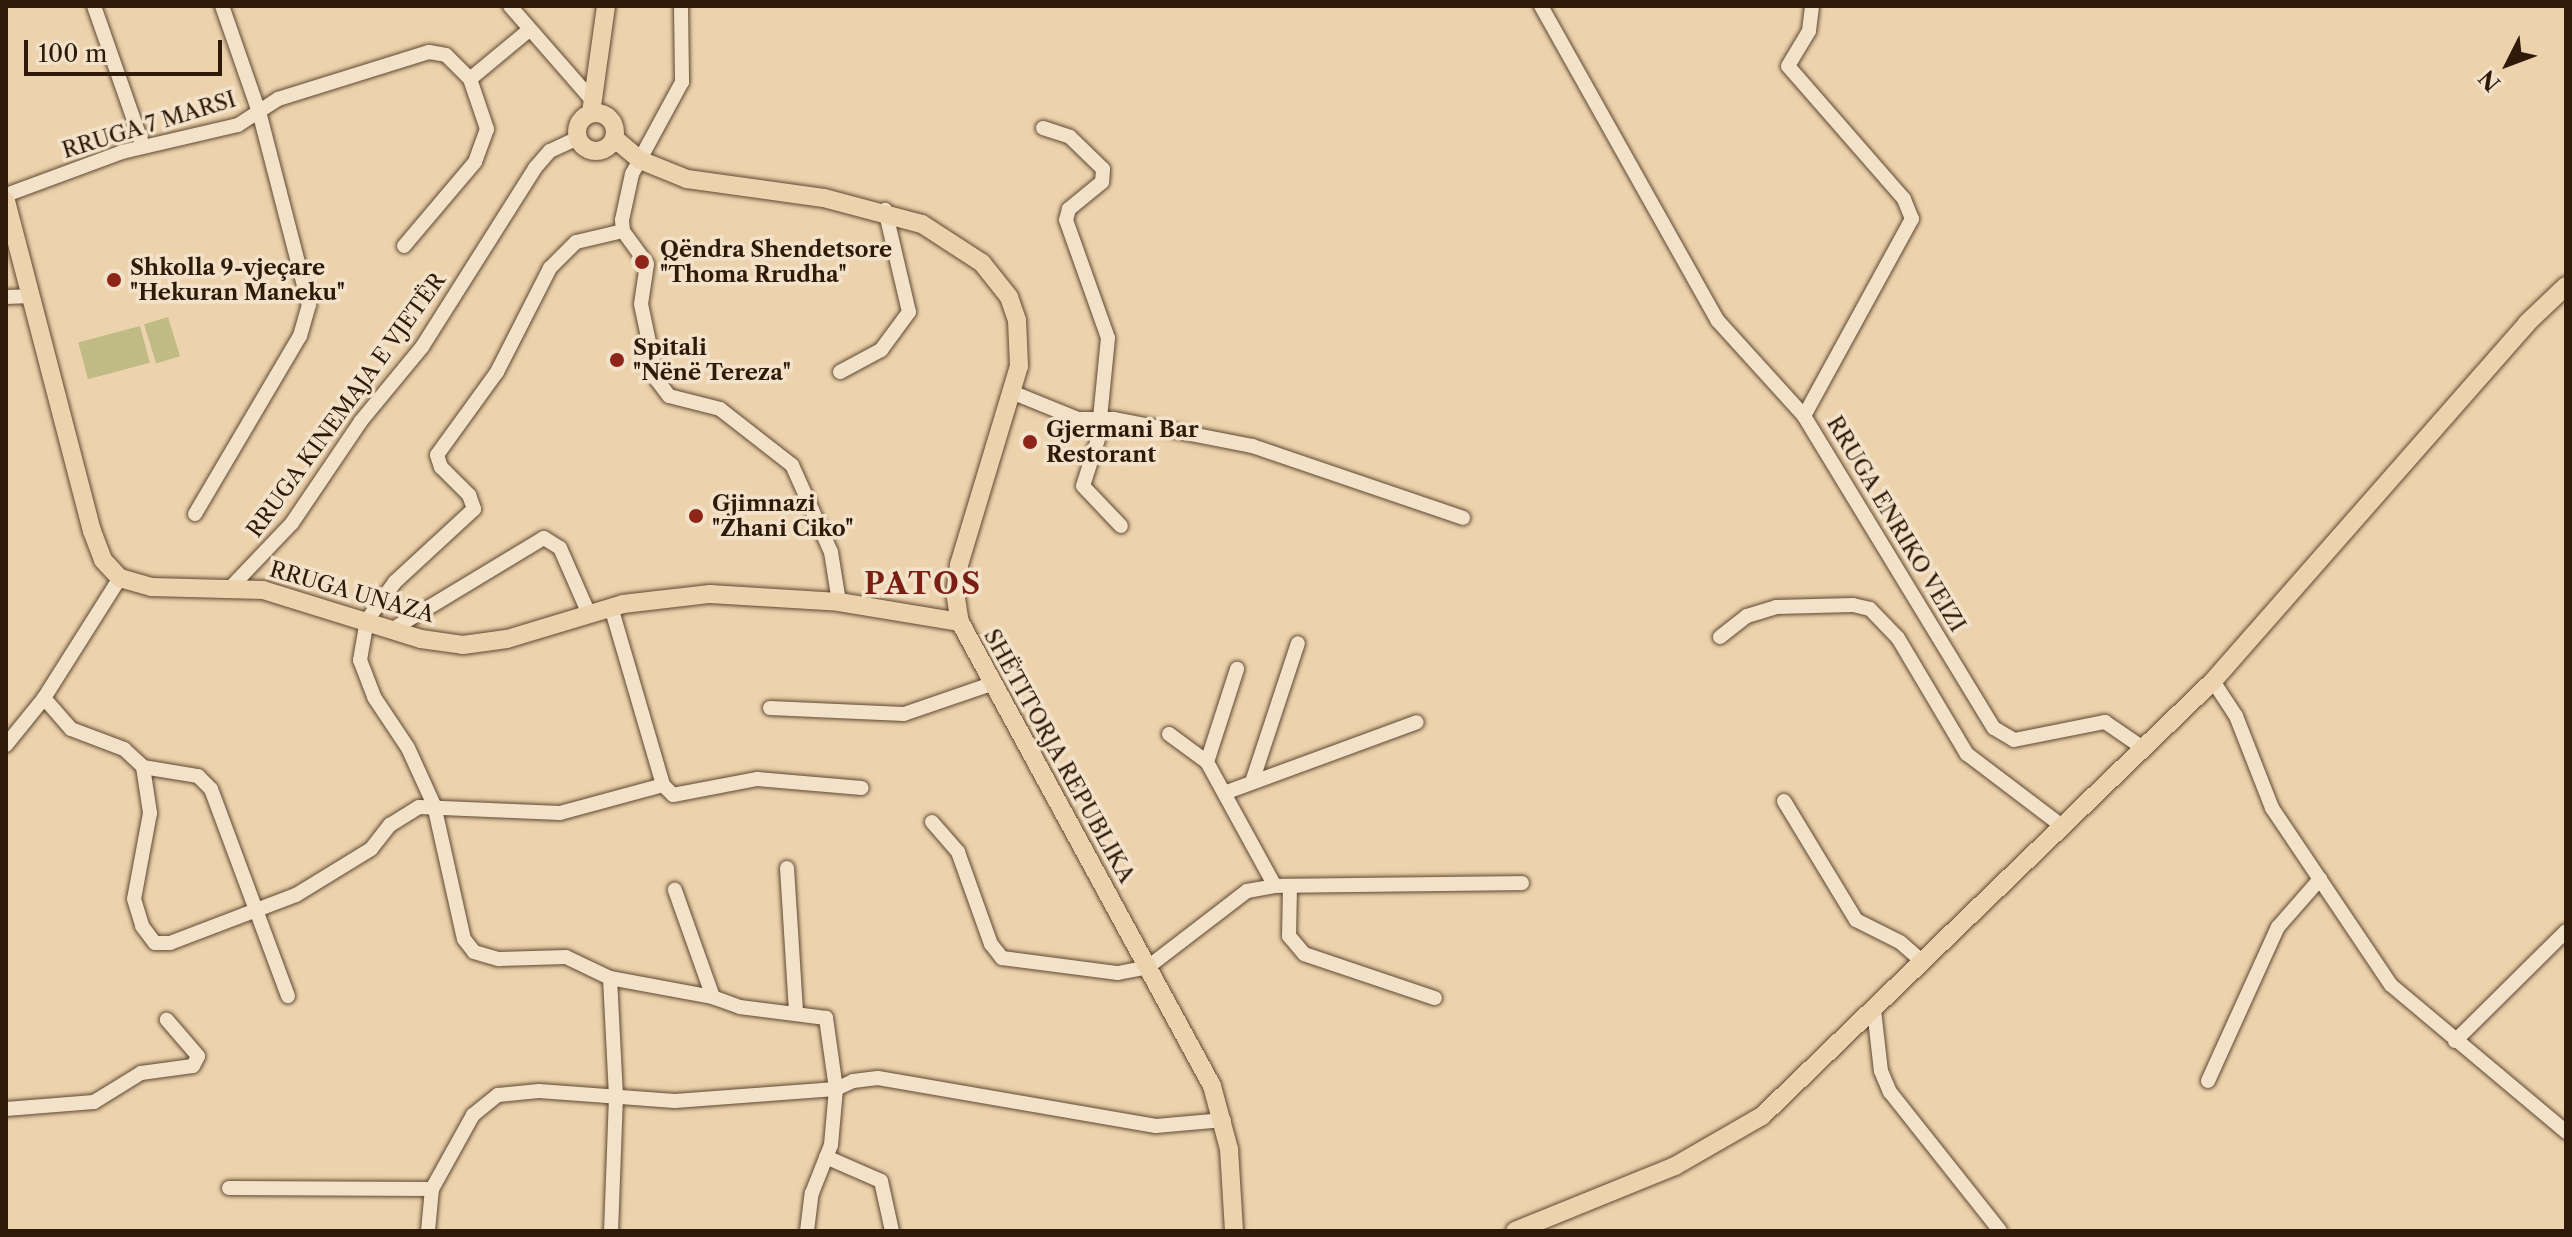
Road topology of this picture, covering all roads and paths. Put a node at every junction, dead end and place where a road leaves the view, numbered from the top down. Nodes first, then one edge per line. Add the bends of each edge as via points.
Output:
1 (94, 6) edge
2 (222, 6) edge
3 (510, 6) edge
4 (606, 6) edge
5 (681, 6) edge
6 (1541, 6) edge
7 (1812, 6) edge
8 (529, 30) junction
9 (470, 79) junction
10 (592, 107) junction
11 (259, 112) junction
12 (1043, 128) dead end
13 (578, 138) junction
14 (614, 138) junction
15 (143, 146) junction
16 (640, 160) junction
17 (6, 195) edge
18 (6, 201) edge
19 (885, 210) junction
20 (623, 231) junction
21 (404, 246) dead end
22 (2566, 286) edge
23 (31, 296) junction
24 (6, 297) edge
25 (840, 372) dead end
26 (1014, 393) junction
27 (1804, 416) junction
28 (1102, 419) junction
29 (195, 514) dead end
30 (1463, 518) dead end
31 (1121, 526) dead end
32 (120, 578) junction
33 (233, 585) junction
34 (839, 602) junction
35 (611, 607) junction
36 (589, 614) junction
37 (367, 620) junction
38 (960, 622) junction
39 (393, 629) junction
40 (1720, 637) dead end
41 (1298, 643) dead end
42 (1237, 669) dead end
43 (2213, 681) junction
44 (991, 684) junction
45 (44, 698) junction
46 (770, 708) dead end
47 (1417, 722) dead end
48 (1169, 734) dead end
49 (6, 745) edge
50 (2143, 748) junction
51 (1207, 762) junction
52 (143, 767) junction
53 (1252, 782) junction
54 (663, 785) junction
55 (862, 788) dead end
56 (1227, 792) junction
57 (1784, 801) dead end
58 (434, 805) junction
59 (932, 822) dead end
60 (2062, 826) junction
61 (787, 868) dead end
62 (2320, 879) junction
63 (1522, 883) dead end
64 (1283, 886) junction
65 (675, 890) dead end
66 (259, 911) junction
67 (2566, 931) edge
68 (1923, 962) junction
69 (1148, 967) junction
70 (610, 978) junction
71 (288, 996) dead end
72 (713, 997) junction
73 (1435, 998) dead end
74 (1874, 1010) junction
75 (796, 1011) junction
76 (167, 1020) dead end
77 (2455, 1041) junction
78 (2208, 1081) dead end
79 (836, 1089) junction
80 (616, 1096) junction
81 (6, 1109) edge
82 (1224, 1120) junction
83 (2566, 1132) edge
84 (826, 1157) junction
85 (229, 1188) dead end
86 (432, 1189) junction
87 (428, 1231) edge
88 (611, 1231) edge
89 (807, 1231) edge
90 (892, 1231) edge
91 (1234, 1231) edge
92 (1515, 1231) edge
93 (2000, 1231) edge

1 - 15 street
2 - 11 street
3 - 8 street
4 - 10 main road
5 - 16 street via 682,82
6 - 27 street, RRUGA ENRIKO VEIZI via 1718,321
7 - 27 street via 1809,31 1788,66 1904,199 1912,219
8 - 9 street
8 - 10 street
9 - 11 street, RRUGA 7 MARSI via 446,55 429,52 278,99
9 - 21 street, RRUGA 7 MARSI via 484,113 485,146
10 - 13 main road via 579,123
10 - 14 main road via 609,118
11 - 15 street, RRUGA 7 MARSI via 238,125
11 - 29 street via 309,305 300,336
12 - 28 street via 1070,137 1103,169 1095,191 1066,214 1108,338
13 - 14 main road via 594,151 606,148
13 - 33 street, RRUGA KINEMAJA E VJETËR via 550,151 535,168 429,336 361,421 292,523
14 - 16 main road, SHËTITORJA REPUBLIKA
15 - 17 street, RRUGA 7 MARSI
16 - 19 main road, SHËTITORJA REPUBLIKA via 687,179
16 - 20 street via 630,184
18 - 23 main road
19 - 25 street via 909,312 881,350
19 - 26 main road, SHËTITORJA REPUBLIKA via 941,234 997,279 1017,320
20 - 34 street via 644,254 642,314 661,389 720,409 792,465 831,552
20 - 37 street via 576,242 550,268 497,372 437,455 474,509 407,569
22 - 43 main road via 2527,323
23 - 24 street
23 - 32 main road via 92,531 103,560
26 - 28 street via 1078,419
26 - 38 main road, SHËTITORJA REPUBLIKA via 959,565
27 - 50 street, RRUGA ENRIKO VEIZI via 1994,728 2014,740 2105,722 2120,727
28 - 30 street via 1252,446
28 - 31 street via 1083,486
32 - 33 main road, RRUGA UNAZA via 152,587
32 - 45 street
33 - 37 main road, RRUGA UNAZA via 311,600
34 - 35 main road, RRUGA UNAZA via 740,593 663,597
34 - 38 main road, RRUGA UNAZA
35 - 36 main road, RRUGA UNAZA
35 - 54 street
36 - 39 main road, RRUGA UNAZA via 507,639 463,645
36 - 39 street via 560,548 544,538
37 - 39 main road, RRUGA UNAZA
37 - 58 street via 360,645 366,679 408,748
38 - 44 main road, SHËTITORJA REPUBLIKA
40 - 60 street via 1747,616 1776,607 1870,609 1898,638 1967,754
41 - 53 street
42 - 51 street
43 - 50 main road
43 - 62 street via 2236,716 2272,808
44 - 46 street via 904,714
44 - 69 main road, SHËTITORJA REPUBLIKA
45 - 49 street
45 - 52 street via 71,729 124,749
47 - 53 street
48 - 51 street
50 - 60 main road
51 - 56 street
52 - 66 street via 206,781
52 - 66 street via 150,813 134,899 147,936 164,945
53 - 56 street
54 - 55 street via 678,797 757,779
54 - 58 street via 560,813
56 - 64 street
57 - 68 street via 1856,920 1900,942
58 - 66 street via 408,811 371,849
58 - 70 street via 469,948 499,959 566,957
59 - 69 street via 958,852 991,944 1002,958 1118,973
60 - 68 main road
61 - 75 street
62 - 77 street via 2391,985
62 - 78 street via 2278,927
63 - 64 street
64 - 69 street via 1229,901 1187,941
64 - 73 street via 1289,936 1304,954
65 - 72 street
66 - 71 street
67 - 77 street
68 - 74 main road
69 - 82 main road, SHËTITORJA REPUBLIKA
70 - 72 street
70 - 80 street
72 - 75 street via 740,1007
74 - 92 main road via 1762,1116 1719,1145
74 - 93 street via 1881,1071 1890,1092
75 - 79 street via 826,1018 830,1025
76 - 81 street via 198,1056 193,1066 141,1073 94,1102
77 - 83 street
79 - 80 street via 675,1101
79 - 82 street via 878,1078 1147,1125
79 - 84 street
80 - 86 street via 539,1091 489,1100 473,1115
80 - 88 street
82 - 91 main road, SHËTITORJA REPUBLIKA
84 - 89 street via 812,1193
84 - 90 street via 881,1181
85 - 86 street
86 - 87 street

